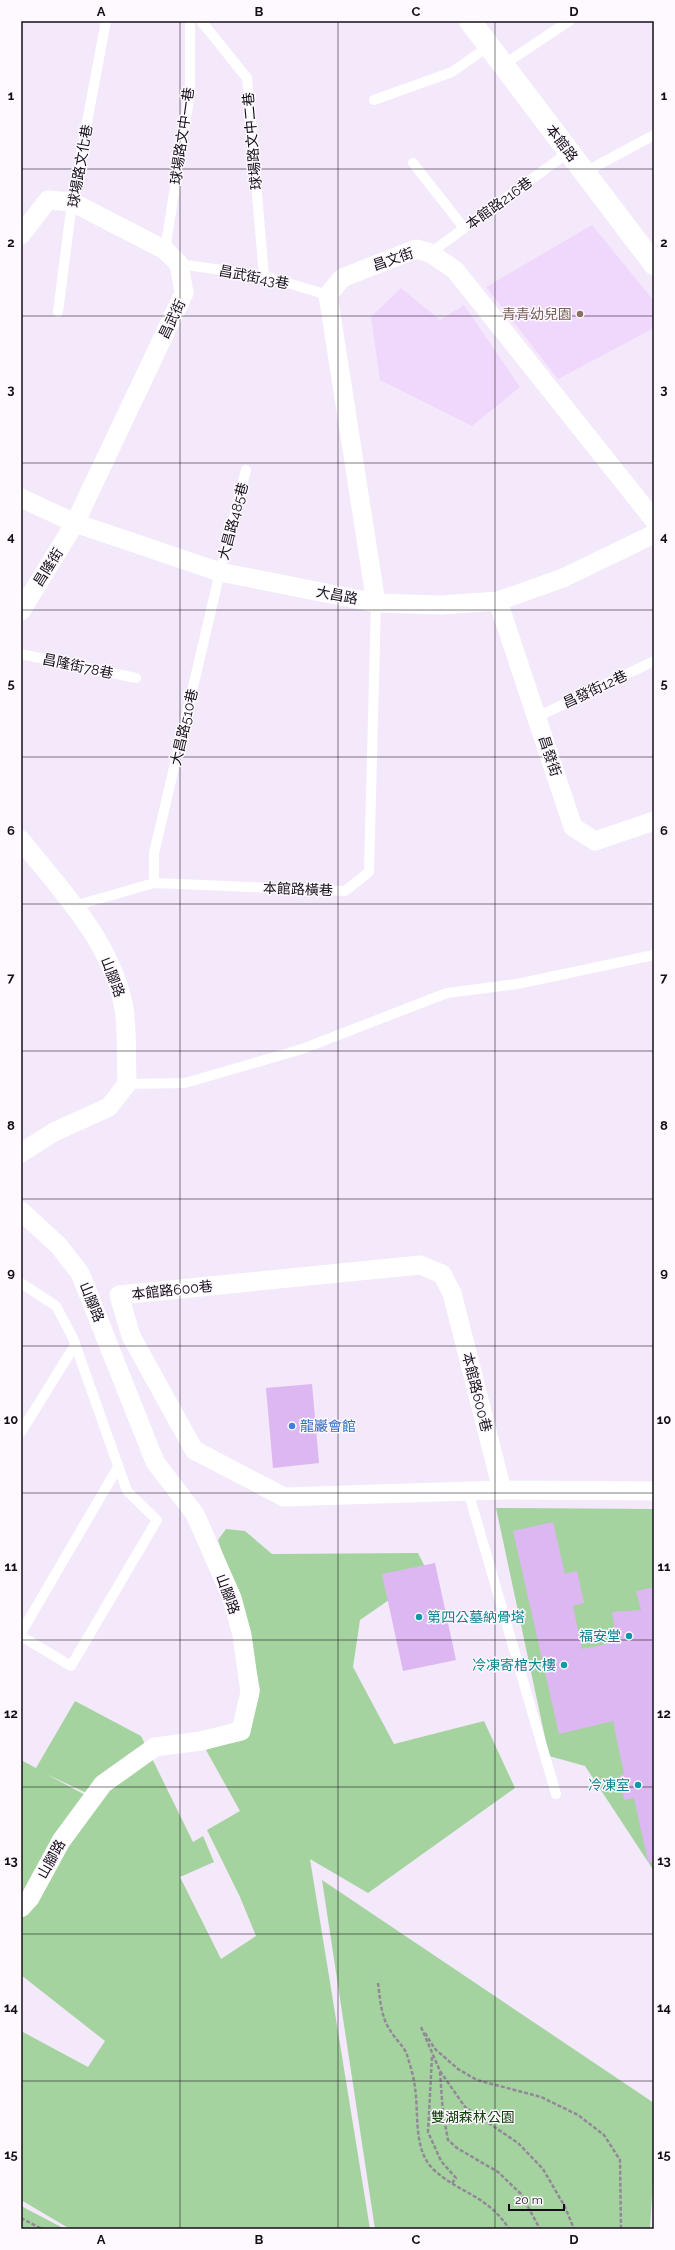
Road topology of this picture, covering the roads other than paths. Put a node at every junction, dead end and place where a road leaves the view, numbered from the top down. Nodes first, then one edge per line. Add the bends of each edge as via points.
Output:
1 (106, 21) edge
2 (190, 21) edge
3 (201, 21) edge
4 (470, 21) edge
5 (569, 21) edge
6 (489, 46) junction
7 (503, 65) junction
8 (374, 100) dead end
9 (654, 135) edge
10 (569, 152) junction
11 (413, 163) dead end
12 (584, 172) junction
13 (72, 202) junction
14 (464, 228) junction
15 (21, 235) edge
16 (165, 250) junction
17 (430, 253) junction
18 (179, 264) junction
19 (654, 264) edge
20 (264, 276) junction
21 (328, 295) junction
22 (58, 312) dead end
23 (246, 470) dead end
24 (21, 498) edge
25 (654, 520) edge
26 (75, 523) junction
27 (654, 534) edge
28 (220, 572) junction
29 (498, 601) junction
30 (23, 603) edge
31 (376, 603) junction
32 (21, 654) edge
33 (654, 661) edge
34 (136, 678) dead end
35 (537, 717) junction
36 (654, 821) edge
37 (21, 840) edge
38 (154, 884) junction
39 (74, 906) junction
40 (654, 955) edge
41 (127, 1084) junction
42 (21, 1153) edge
43 (21, 1211) edge
44 (21, 1283) edge
45 (75, 1344) junction
46 (21, 1432) edge
47 (118, 1466) junction
48 (502, 1490) junction
49 (654, 1490) edge
50 (468, 1491) junction
51 (21, 1633) edge
52 (21, 1636) edge
53 (556, 1794) dead end
54 (21, 1908) edge

1 - 13 lane, 球場路文化巷
2 - 16 lane, 球場路文中一巷 via 190,93
3 - 20 lane, 球場路文中二巷 via 247,78
4 - 6 street, 本館路
5 - 7 lane
6 - 7 street, 本館路
6 - 8 lane via 452,72
7 - 10 street, 本館路
9 - 12 lane
10 - 12 street, 本館路
10 - 14 lane, 本館路216巷
11 - 14 lane
12 - 19 street, 本館路
13 - 15 street via 48,200
13 - 16 street
13 - 22 lane, 球場路文化巷
14 - 17 lane, 本館路216巷
16 - 18 street
17 - 21 street, 昌文街 via 416,250 342,278
17 - 25 street, 昌文街 via 455,270
18 - 20 lane, 昌武街43巷
18 - 26 street, 昌武街 via 184,293
20 - 21 lane, 昌武街43巷
21 - 31 street
23 - 28 lane, 大昌路485巷
24 - 26 street, 大昌路
26 - 28 street, 大昌路
26 - 30 street, 昌隆街
27 - 29 street, 大昌路 via 563,578
28 - 31 street, 大昌路
28 - 38 lane, 大昌路510巷 via 154,853
29 - 31 street, 大昌路 via 441,605
29 - 35 street, 昌發街
31 - 38 lane, 本館路橫巷 via 369,872 345,891
32 - 34 lane, 昌隆街78巷
33 - 35 lane, 昌發街12巷
35 - 36 street, 昌發街 via 573,828 595,842
37 - 39 street, 山腳路
38 - 39 lane, 本館路橫巷
39 - 41 street, 山腳路 via 111,962 123,1004
40 - 41 lane via 517,984 447,992 302,1050 185,1083
41 - 42 street via 109,1108 54,1132
43 - 54 street, 山腳路 via 58,1245 80,1273 155,1462 196,1514 232,1598 242,1635 250,1692 241,1731 201,1741 154,1747 103,1784 61,1840 30,1898
44 - 45 lane via 56,1306
45 - 46 lane
45 - 47 lane
47 - 51 lane
47 - 52 lane via 128,1491 157,1520 70,1666
48 - 49 street, 本館路600巷
48 - 50 street, 本館路600巷
48 - 50 street, 本館路600巷 via 452,1293 442,1274 420,1265 120,1296 131,1336 194,1450 284,1497
50 - 53 lane

